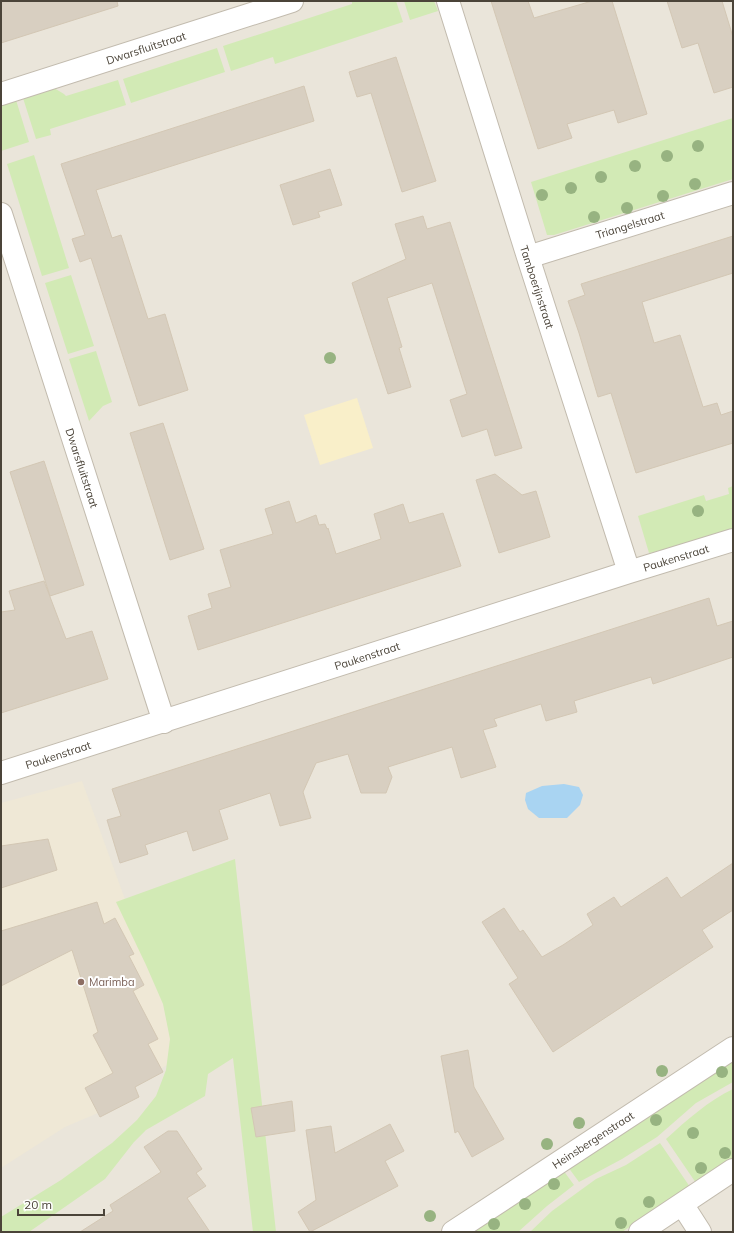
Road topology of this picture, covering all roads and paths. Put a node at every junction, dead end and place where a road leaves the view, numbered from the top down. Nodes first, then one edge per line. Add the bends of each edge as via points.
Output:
1 (292, 1) edge
2 (448, 1) edge
3 (1, 94) edge
4 (733, 193) edge
5 (1, 214) edge
6 (528, 257) junction
7 (733, 540) edge
8 (629, 572) junction
9 (164, 722) junction
10 (1, 774) edge
11 (733, 1048) edge
12 (733, 1170) edge
13 (682, 1204) junction
14 (453, 1232) edge
15 (640, 1232) edge
16 (700, 1232) edge

1 - 3 street, Dwarsfluitstraat
2 - 6 street, Tamboerijnstraat
4 - 6 street, Triangelstraat
5 - 9 street, Dwarsfluitstraat
6 - 8 street, Tamboerijnstraat
7 - 8 street, Paukenstraat
8 - 9 street, Paukenstraat
9 - 10 street, Paukenstraat
11 - 14 street, Heinsbergenstraat
12 - 13 street
13 - 15 street
13 - 16 street

